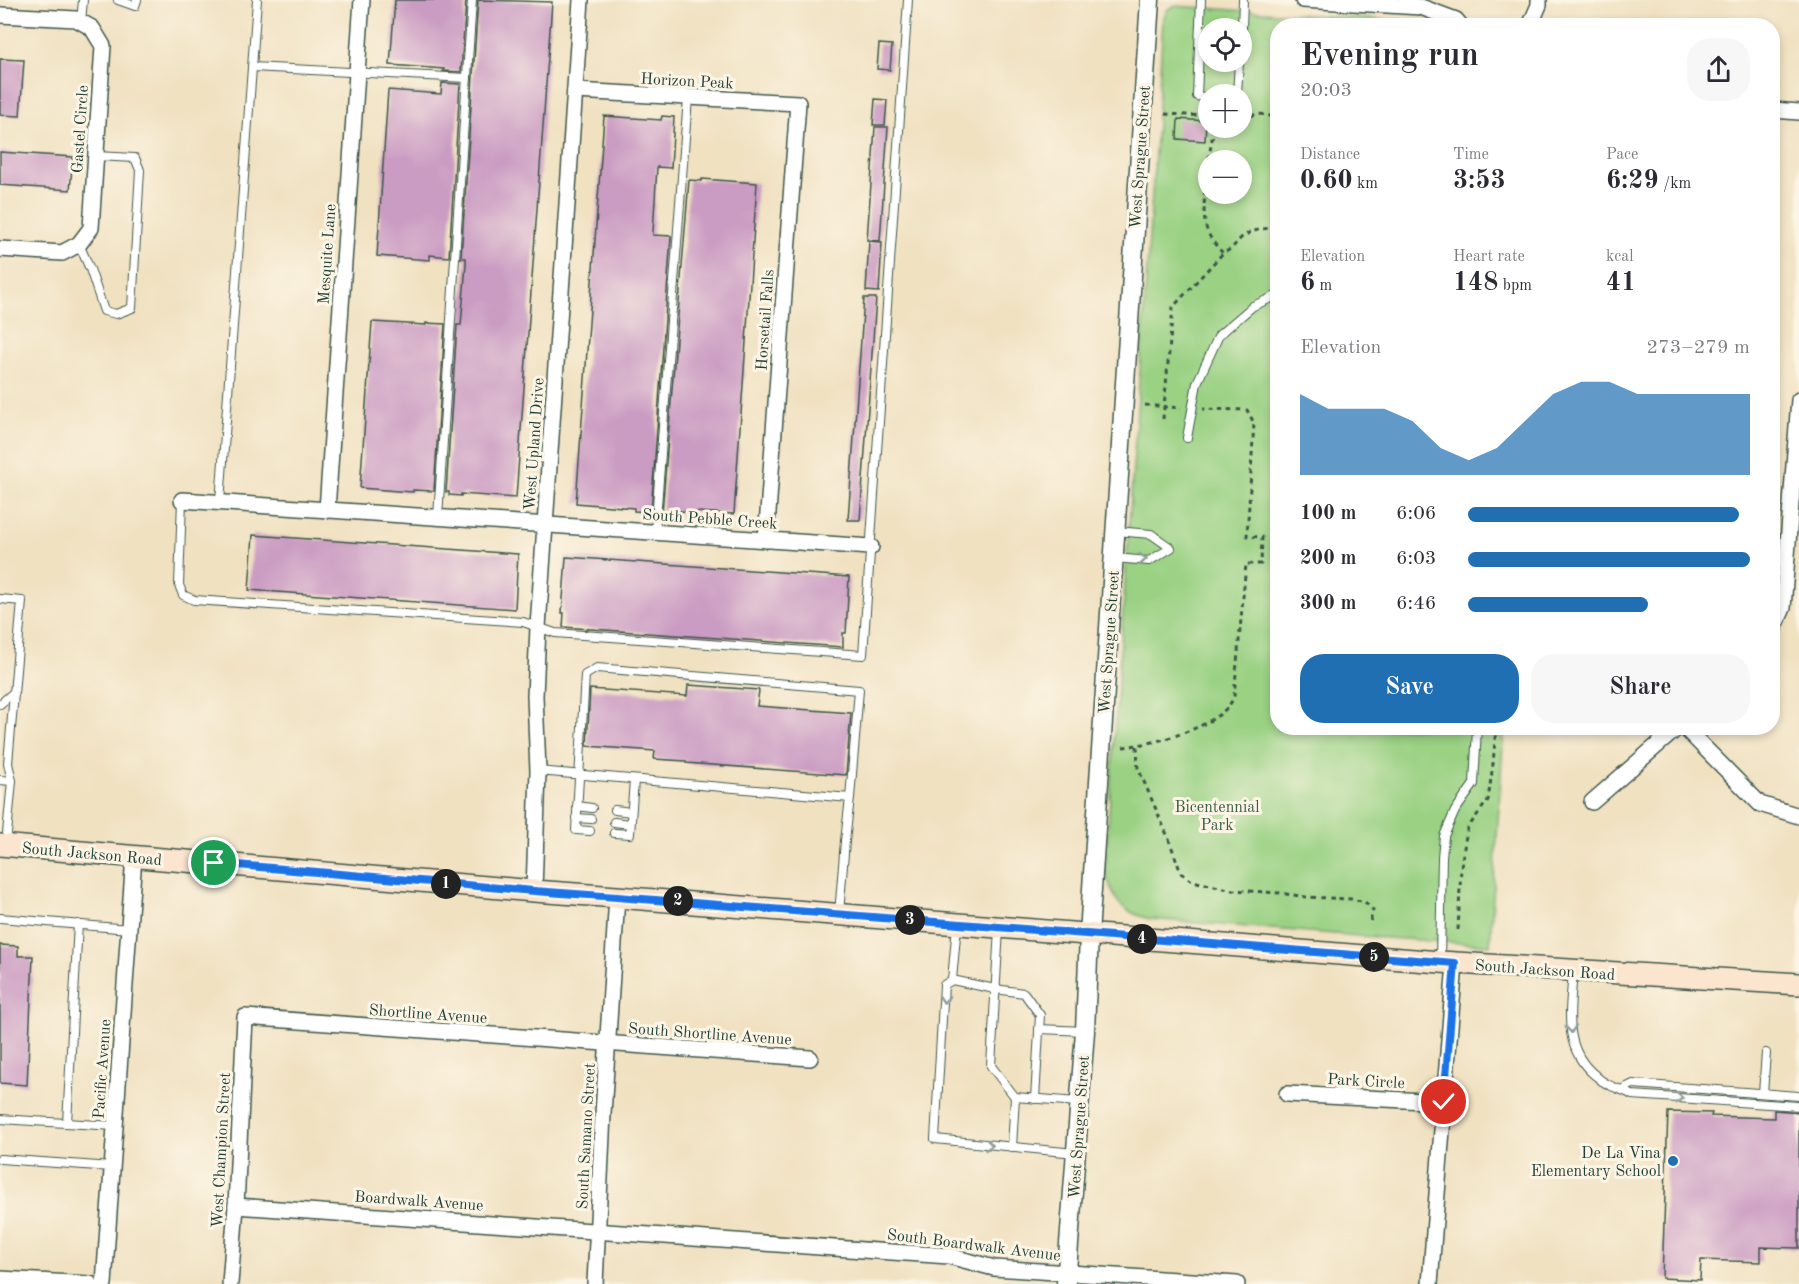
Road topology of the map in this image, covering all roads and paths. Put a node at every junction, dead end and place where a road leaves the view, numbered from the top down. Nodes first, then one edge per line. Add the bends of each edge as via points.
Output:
1 (83, 0) edge
2 (118, 0) edge
3 (137, 0) edge
4 (257, 0) edge
5 (362, 0) edge
6 (472, 0) edge
7 (581, 0) edge
8 (908, 0) edge
9 (1150, 0) edge
10 (1201, 0) edge
11 (1243, 0) edge
12 (1303, 0) edge
13 (1539, 0) edge
14 (0, 15) edge
15 (1242, 18) edge
16 (1451, 18) edge
17 (1533, 18) edge
18 (81, 22) junction
19 (252, 66) junction
20 (357, 72) junction
21 (467, 78) junction
22 (575, 91) junction
23 (1198, 96) edge
24 (688, 98) junction
25 (798, 103) joint
26 (1780, 111) edge
27 (1799, 112) edge
28 (1166, 114) dead end
29 (1198, 115) edge
30 (1252, 116) edge
31 (1270, 116) edge
32 (1212, 138) edge
33 (96, 156) junction
34 (1270, 228) edge
35 (79, 244) junction
36 (0, 249) edge
37 (1223, 254) junction
38 (1270, 299) edge
39 (1799, 400) edge
40 (1145, 405) dead end
41 (1164, 407) junction
42 (1192, 409) junction
43 (1163, 419) dead end
44 (1187, 438) dead end
45 (182, 500) joint
46 (220, 502) junction
47 (327, 510) junction
48 (438, 517) junction
49 (546, 525) junction
50 (1115, 531) junction
51 (655, 532) junction
52 (766, 540) junction
53 (871, 547) junction
54 (1113, 558) junction
55 (0, 599) edge
56 (1780, 613) edge
57 (538, 627) junction
58 (14, 692) junction
59 (0, 704) edge
60 (1477, 735) edge
61 (1495, 735) edge
62 (1669, 735) edge
63 (1691, 735) edge
64 (1137, 746) junction
65 (1122, 747) dead end
66 (537, 771) junction
67 (579, 775) junction
68 (0, 780) edge
69 (634, 780) junction
70 (12, 781) junction
71 (850, 798) junction
72 (1592, 802) dead end
73 (577, 806) junction
74 (592, 808) dead end
75 (615, 810) dead end
76 (631, 812) junction
77 (1799, 816) edge
78 (576, 818) junction
79 (591, 819) dead end
80 (614, 822) dead end
81 (630, 824) junction
82 (590, 831) dead end
83 (614, 833) dead end
84 (3, 845) edge
85 (134, 856) junction
86 (534, 891) junction
87 (617, 897) junction
88 (839, 914) junction
89 (0, 918) edge
90 (1370, 923) dead end
91 (78, 924) junction
92 (957, 924) junction
93 (999, 927) junction
94 (129, 929) junction
95 (1458, 930) dead end
96 (1089, 934) junction
97 (1448, 963) junction
98 (1573, 970) junction
99 (952, 980) junction
100 (1799, 984) edge
101 (995, 989) junction
102 (245, 1017) joint
103 (1039, 1029) junction
104 (1085, 1031) junction
105 (607, 1044) junction
106 (1766, 1053) dead end
107 (810, 1058) dead end
108 (1623, 1089) junction
109 (1763, 1093) junction
110 (1287, 1094) dead end
111 (1799, 1096) edge
112 (1015, 1097) junction
113 (1035, 1098) junction
114 (1080, 1102) junction
115 (1444, 1102) junction
116 (1799, 1106) edge
117 (0, 1119) edge
118 (67, 1123) junction
119 (116, 1126) junction
120 (1012, 1147) junction
121 (1076, 1154) junction
122 (0, 1159) edge
123 (112, 1167) junction
124 (236, 1206) junction
125 (599, 1230) junction
126 (0, 1279) edge
127 (1066, 1279) edge
128 (22, 1282) edge
129 (90, 1284) edge
130 (104, 1284) edge
131 (230, 1284) edge
132 (595, 1284) edge
133 (1237, 1284) edge
134 (1430, 1284) edge

1 - 18 lane
2 - 3 lane via 135,6
4 - 19 lane
5 - 20 street, Mesquite Lane
6 - 21 lane
7 - 22 street, West Upland Drive
8 - 53 lane
9 - 50 street, West Sprague Street
10 - 23 lane
11 - 15 lane
12 - 16 street via 1421,7
13 - 17 street
14 - 18 street
18 - 33 street, Gastel Circle via 92,28 103,46
19 - 20 lane
19 - 46 lane
20 - 21 lane
20 - 47 street, Mesquite Lane
21 - 48 lane
22 - 24 street, Horizon Peak
22 - 49 street, West Upland Drive
24 - 25 street, Horizon Peak
24 - 51 lane
25 - 52 street, Horsetail Falls
26 - 27 street
28 - 29 path
30 - 31 path
32 - 37 path via 1205,218 1207,230
33 - 35 street, Gastel Circle via 91,228
33 - 35 lane via 135,158 140,170 132,308 116,314 104,311
34 - 37 path via 1253,230
35 - 36 street via 62,253
37 - 41 path via 1173,307
38 - 42 lane via 1253,306 1219,335 1197,383
39 - 56 street
40 - 41 path
41 - 42 path
41 - 43 path
42 - 44 lane
42 - 64 path via 1247,410 1251,415 1254,423 1247,536 1262,537 1261,564 1246,564 1232,703 1204,724
45 - 46 street, South Pebble Creek
45 - 57 lane via 179,585 183,595 194,600 523,622
46 - 47 street, South Pebble Creek
47 - 48 street, South Pebble Creek
48 - 49 street, South Pebble Creek
49 - 51 street, South Pebble Creek
49 - 57 street, West Upland Drive
50 - 54 street, West Sprague Street
54 -> 50 lane via 1149,561 1171,548 1151,534
51 - 52 street, South Pebble Creek
52 - 53 street, South Pebble Creek
53 - 57 lane via 863,655 555,633
54 - 96 street, West Sprague Street
55 - 58 lane via 22,601
57 - 66 street, West Upland Drive
58 - 59 lane
58 - 70 lane via 8,763
60 - 97 lane via 1474,783 1444,836
61 - 95 path via 1488,800 1467,829
62 - 72 street
63 - 77 street via 1760,804
64 - 65 path
64 - 90 path via 1138,768 1186,877 1233,890 1365,902 1373,910
66 - 67 lane
66 - 86 street, West Upland Drive
67 - 69 lane
67 - 71 lane via 585,675 597,668 859,690
67 - 73 lane
68 - 70 lane
69 - 71 lane
69 - 76 lane
70 - 84 lane
71 - 88 lane
73 - 74 lane
73 - 78 lane
75 - 76 lane
76 - 81 lane
78 - 79 lane
78 - 82 lane via 576,830
80 - 81 lane
81 - 83 lane via 630,834
84 - 85 main road, South Jackson Road
85 - 86 main road, South Jackson Road
85 - 94 street, Pacific Avenue
86 - 87 main road, South Jackson Road
87 - 88 main road, South Jackson Road
87 - 105 street, South Samano Street
88 - 92 main road, South Jackson Road
89 - 91 lane
91 - 94 lane
91 - 118 lane
92 - 93 main road, South Jackson Road
92 - 99 lane
93 - 96 main road, South Jackson Road
93 - 101 lane
94 - 119 street, Pacific Avenue
96 - 97 main road, South Jackson Road
96 - 104 street, West Sprague Street
97 - 98 main road, South Jackson Road
97 - 115 street
98 - 100 main road, South Jackson Road
98 -> 108 lane via 1570,1029 1577,1056 1606,1084
99 - 101 lane
99 -> 120 lane via 944,985 935,1139
101 - 103 lane via 1024,993 1040,1015
101 - 112 lane via 991,1066
102 - 105 street, Shortline Avenue
102 - 124 street, West Champion Street
103 - 104 lane
103 - 113 lane
104 - 114 street, West Sprague Street
105 - 107 street, South Shortline Avenue
105 - 125 street, South Samano Street
106 - 109 lane
108 - 109 lane via 1633,1084
108 -> 116 lane via 1632,1095
109 - 111 lane
110 - 115 street, Park Circle
112 - 113 lane
112 - 120 lane
113 - 114 lane
114 - 121 street, West Sprague Street
115 - 134 street
117 - 118 lane
118 - 119 lane
119 - 123 street, Pacific Avenue
120 - 121 lane
121 - 127 street, West Sprague Street
122 - 123 lane
123 - 130 street, Pacific Avenue
124 - 125 street, Boardwalk Avenue
124 - 131 street, West Champion Street
125 - 127 street, South Boardwalk Avenue via 949,1256 994,1268
125 - 132 street, South Samano Street
126 - 128 street
127 - 133 street, South Boardwalk Avenue
128 - 129 street

